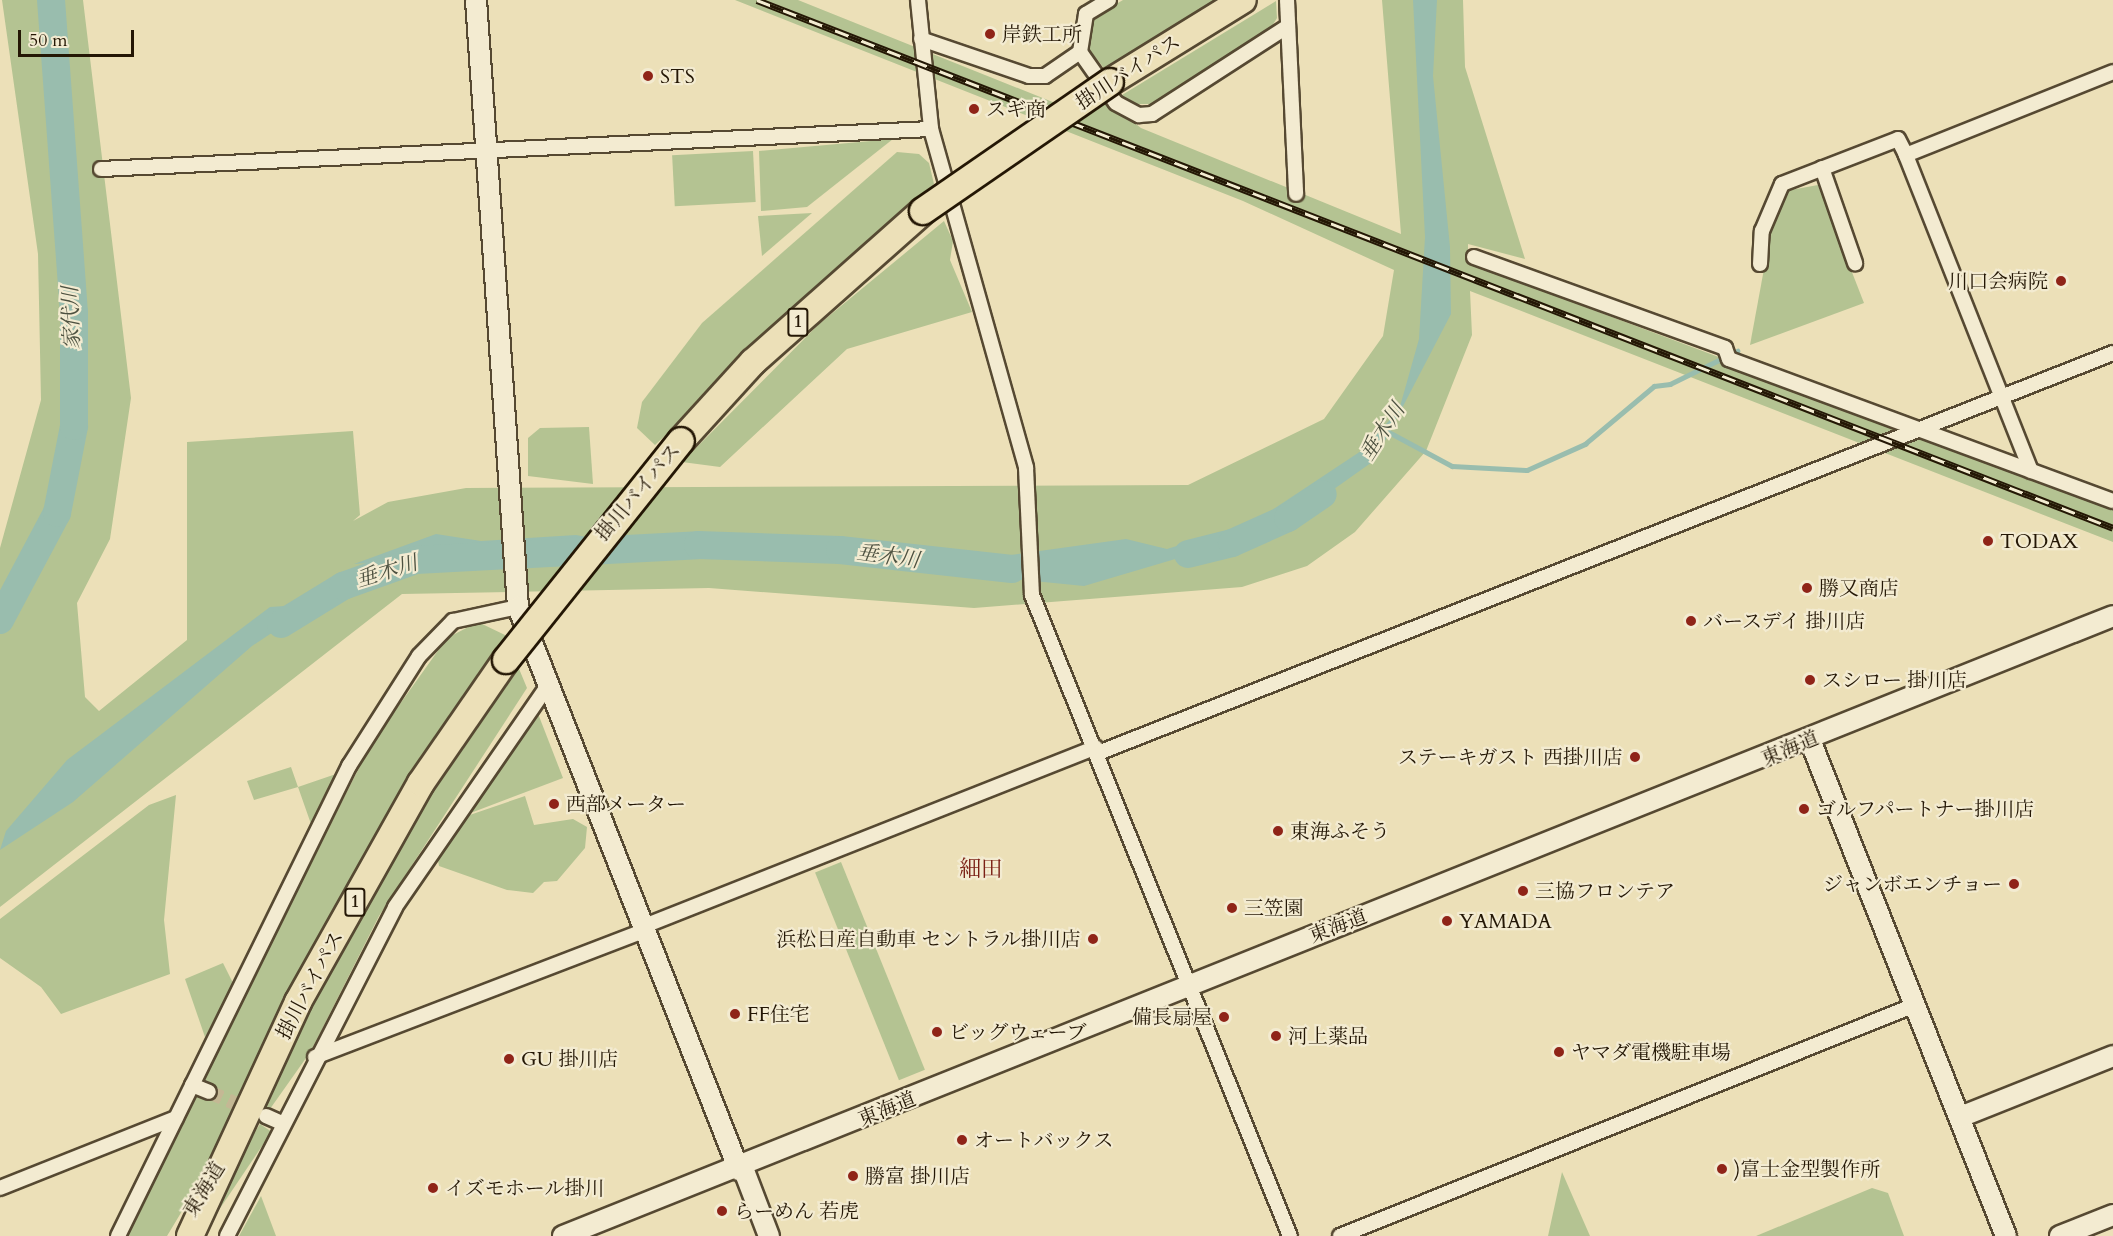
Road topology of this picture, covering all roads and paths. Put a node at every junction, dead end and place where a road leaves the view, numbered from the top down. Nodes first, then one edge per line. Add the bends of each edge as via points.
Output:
1 (476, 0) edge
2 (918, 0) edge
3 (1109, 0) edge
4 (1243, 0) edge
5 (1287, 0) edge
6 (1288, 26) junction
7 (921, 39) junction
8 (1080, 52) junction
9 (2113, 72) edge
10 (931, 129) junction
11 (486, 151) junction
12 (1906, 155) junction
13 (1822, 168) junction
14 (101, 169) dead end
15 (1296, 194) dead end
16 (1474, 257) dead end
17 (1855, 263) dead end
18 (1760, 264) dead end
19 (2113, 353) edge
20 (2003, 399) junction
21 (1922, 430) junction
22 (2031, 471) junction
23 (2113, 501) edge
24 (518, 607) junction
25 (2113, 616) edge
26 (548, 686) junction
27 (1810, 740) junction
28 (1097, 750) junction
29 (643, 929) junction
30 (1190, 984) junction
31 (1915, 1005) junction
32 (2113, 1056) edge
33 (315, 1057) junction
34 (192, 1085) junction
35 (209, 1092) tunnel mouth
36 (266, 1116) tunnel mouth
37 (1960, 1117) junction
38 (176, 1118) junction
39 (282, 1123) junction
40 (225, 1155) junction
41 (741, 1169) junction
42 (0, 1188) edge
43 (2113, 1215) edge
44 (118, 1236) edge
45 (176, 1236) edge
46 (190, 1236) edge
47 (227, 1236) edge
48 (563, 1236) edge
49 (769, 1236) edge
50 (1290, 1236) edge
51 (1340, 1236) edge
52 (2006, 1236) edge
53 (2060, 1236) edge

1 - 11 street
2 - 7 street
3 - 8 street via 1086,14
4 - 40 highway, 掛川バイパス / 1, bridge via 1110,81 923,211 753,362 681,441 506,660 421,783 298,1002
5 - 6 street
6 - 8 street via 1152,114 1129,112 1116,103
6 - 15 street
7 - 8 street via 1029,76 1045,76
7 - 10 street
9 - 12 street
10 - 11 street
10 - 28 street via 1026,468 1032,595
11 - 14 street
11 - 24 street via 507,496
12 - 13 street via 1898,139
12 - 20 street
13 - 17 street
13 - 18 street via 1782,183 1762,231
16 - 21 street via 1725,348 1729,359
19 - 20 street
20 - 21 street
20 - 22 street
21 - 22 street
21 - 28 street
22 - 23 street
24 - 26 street
24 - 34 street via 453,621 419,656 349,766
25 - 27 street, 東海道
26 - 29 street
26 - 33 street via 395,907
27 - 30 street, 東海道
27 - 31 street
28 - 29 street
28 - 30 street
29 - 33 street
29 - 41 street
30 - 41 street, 東海道
30 - 50 street
31 - 37 street
31 - 51 street
32 - 37 street
33 - 39 street
34 - 35 street
34 - 38 street
36 - 39 street
37 - 52 street
38 - 42 street
38 - 44 street
39 - 47 street
40 - 45 highway, 東海道 / 1
40 - 46 highway, 東海道 / 1
41 - 48 street, 東海道
41 - 49 street
43 - 53 street

